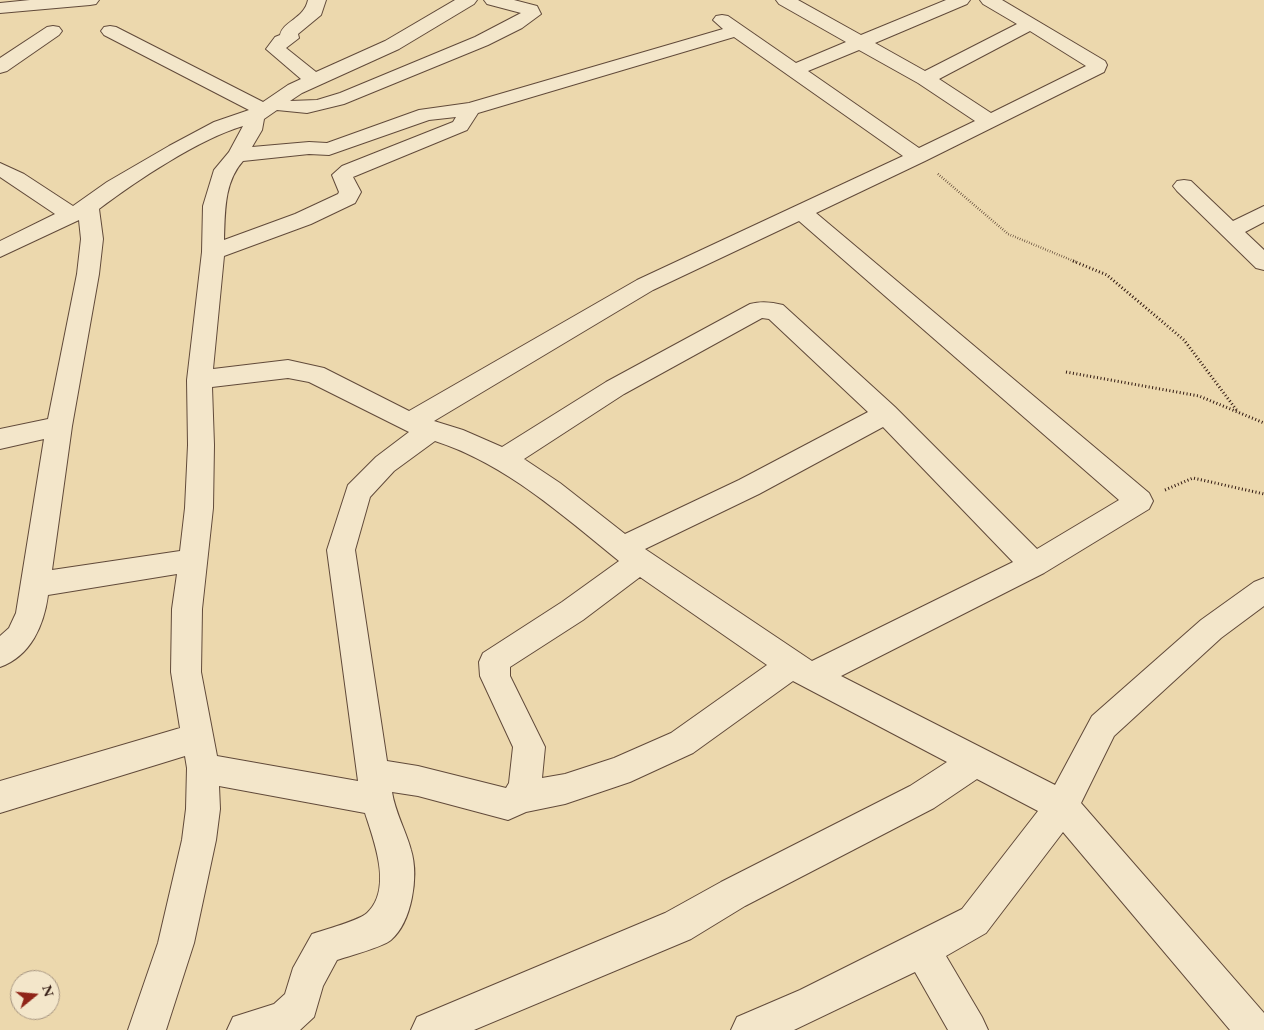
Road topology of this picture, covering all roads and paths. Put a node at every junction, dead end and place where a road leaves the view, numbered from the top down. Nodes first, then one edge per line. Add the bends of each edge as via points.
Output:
1 (90, 0) edge
2 (317, 0) edge
3 (468, 0) edge
4 (493, 0) edge
5 (785, 0) edge
6 (961, 0) edge
7 (989, 0) edge
8 (0, 8) edge
9 (719, 17) dead end
10 (1030, 24) junction
11 (53, 30) dead end
12 (738, 30) junction
13 (110, 31) dead end
14 (860, 43) junction
15 (0, 67) edge
16 (795, 70) junction
17 (313, 79) junction
18 (925, 79) junction
19 (263, 109) junction
20 (471, 109) junction
21 (989, 121) junction
22 (237, 155) junction
23 (918, 157) junction
24 (0, 169) edge
25 (1184, 186) dead end
26 (80, 211) junction
27 (800, 211) junction
28 (1264, 214) edge
29 (1231, 231) junction
30 (0, 250) edge
31 (213, 252) junction
32 (1264, 263) edge
33 (1066, 372) dead end
34 (199, 380) junction
35 (1238, 412) junction
36 (886, 414) junction
37 (1264, 423) edge
38 (59, 426) junction
39 (421, 426) junction
40 (0, 439) edge
41 (504, 459) junction
42 (1264, 494) edge
43 (1139, 501) junction
44 (630, 554) junction
45 (193, 560) junction
46 (1034, 565) junction
47 (35, 585) junction
48 (1264, 590) edge
49 (0, 654) edge
50 (802, 670) junction
51 (200, 753) junction
52 (975, 762) junction
53 (376, 787) junction
54 (0, 797) edge
55 (521, 797) junction
56 (1062, 806) junction
57 (922, 949) junction
58 (147, 1030) edge
59 (246, 1030) edge
60 (430, 1030) edge
61 (750, 1030) edge
62 (969, 1030) edge
63 (1254, 1030) edge

1 - 8 street
2 - 17 street via 315,10 276,49
3 - 17 street via 392,45
4 - 19 street via 531,10 532,14 516,25 459,51 333,101 308,108
5 - 14 street
6 - 14 street
7 - 10 street
9 - 12 street
10 - 18 street
10 - 21 street via 1098,67
11 - 15 street
12 - 16 street
12 - 20 street
13 - 19 street
14 - 16 street
14 - 18 street
16 - 23 street
17 - 19 street
18 - 21 street
19 - 22 street
19 - 26 street via 221,126 176,150
20 - 22 street via 426,114 329,149
20 - 31 street via 460,126 342,175 350,192 348,198 303,219
21 - 23 street
22 - 31 street via 224,170 218,189 214,206
23 - 27 street
23 - 35 path via 1008,234 1107,275 1184,340
24 - 26 street
25 - 29 street
26 - 30 street
26 - 38 street via 92,239
27 - 39 street via 645,285
27 - 43 street
28 - 29 street
29 - 32 street
31 - 34 street
33 - 35 path via 1199,396
34 - 39 street via 300,370 315,374
34 - 45 street via 201,445
35 - 37 path
36 - 41 street via 775,311 758,310 615,388
36 - 44 street
36 - 46 street
38 - 40 street
38 - 47 street
39 - 41 street
39 - 53 street via 358,492 341,550
41 - 44 street via 550,490
42 - 43 path via 1193,478
43 - 46 street
44 - 50 street
44 - 55 street via 603,591 494,662 495,676 528,747
45 - 47 street
45 - 51 street via 187,610 186,672
46 - 50 street
47 - 49 street via 31,613 20,637
48 - 56 street via 1211,628 1103,726
50 - 52 street
50 - 55 street via 682,743 619,771 565,789
51 - 53 street
51 - 54 street
51 - 58 street via 203,809 199,840 176,943
52 - 56 street
52 - 60 street via 922,797 733,894 678,926
53 - 55 street via 418,782 508,804
53 - 59 street via 395,852 398,886 391,909 378,928 325,947 306,981 300,1004 284,1020
56 - 57 street via 974,921
56 - 63 street
57 - 61 street
57 - 62 street

